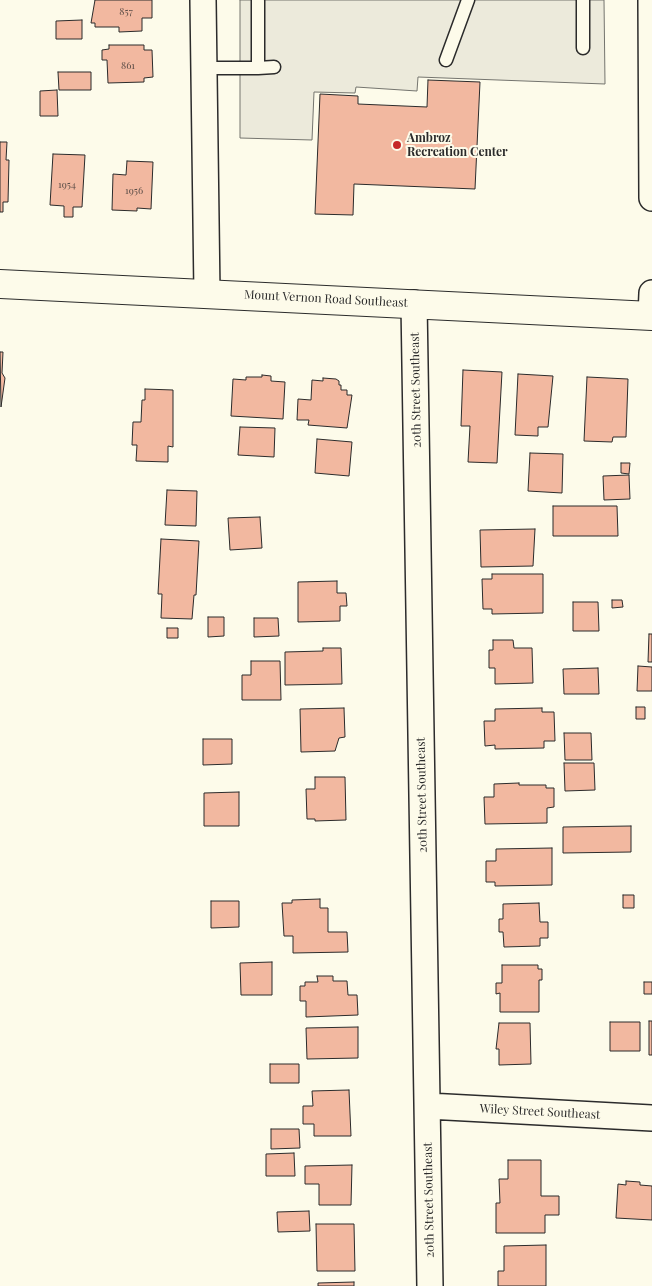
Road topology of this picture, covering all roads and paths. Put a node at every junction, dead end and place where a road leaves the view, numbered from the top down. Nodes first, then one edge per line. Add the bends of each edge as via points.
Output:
1 (203, 0) edge
2 (468, 0) edge
3 (583, 0) edge
4 (651, 0) edge
5 (258, 1) edge
6 (583, 48) dead end
7 (446, 60) dead end
8 (274, 67) dead end
9 (204, 68) junction
10 (258, 68) junction
11 (652, 198) edge
12 (0, 284) edge
13 (207, 293) junction
14 (652, 293) edge
15 (414, 303) junction
16 (652, 316) edge
17 (428, 1106) junction
18 (652, 1118) edge
19 (430, 1286) edge

1 - 9 street
2 - 7 lane
3 - 6 lane
4 - 11 street
5 - 10 lane
8 - 10 lane
9 - 10 lane
9 - 13 street
12 - 13 main road, Mount Vernon Road Southeast
13 - 15 main road, Mount Vernon Road Southeast
14 - 16 street
15 - 16 main road, Mount Vernon Road Southeast
15 - 17 street, 20th Street Southeast
17 - 18 street, Wiley Street Southeast
17 - 19 street, 20th Street Southeast

